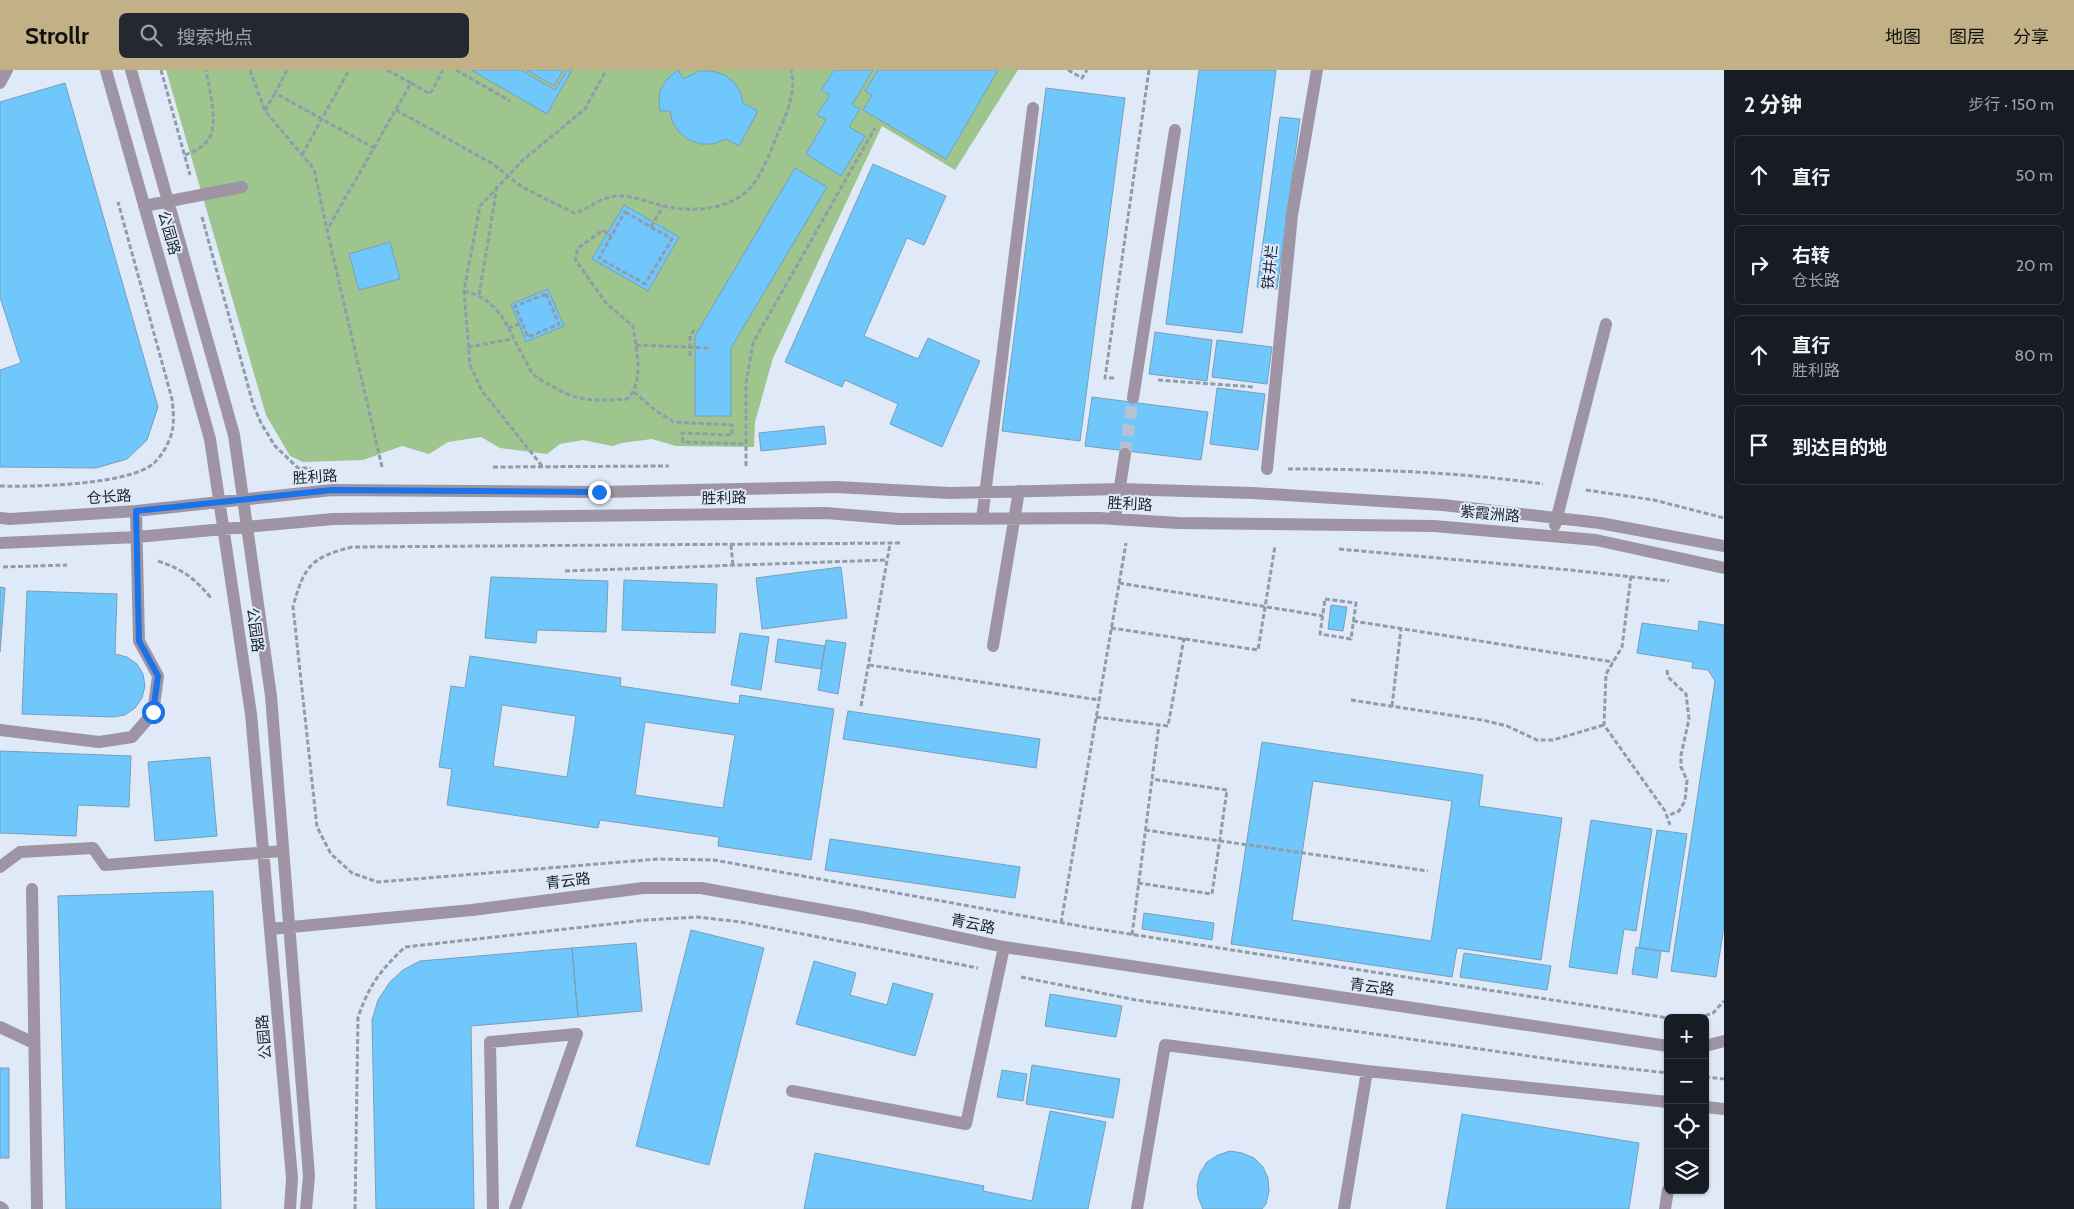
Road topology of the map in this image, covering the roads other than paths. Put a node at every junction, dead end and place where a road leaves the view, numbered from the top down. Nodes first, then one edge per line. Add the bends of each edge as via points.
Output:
1 (8, 70) edge
2 (106, 70) edge
3 (131, 70) edge
4 (1317, 70) edge
5 (0, 83) edge
6 (1033, 108) dead end
7 (1175, 130) dead end
8 (242, 187) dead end
9 (168, 201) junction
10 (144, 206) junction
11 (1606, 324) dead end
12 (1133, 398) tunnel mouth
13 (1124, 454) tunnel mouth
14 (1267, 469) road end
15 (1119, 489) junction
16 (1019, 491) junction
17 (985, 492) junction
18 (1253, 493) joint
19 (243, 500) junction
20 (220, 502) junction
21 (136, 511) junction
22 (0, 518) edge
23 (1015, 518) junction
24 (1557, 518) junction
25 (982, 519) junction
26 (1114, 519) junction
27 (1249, 524) joint
28 (247, 527) junction
29 (224, 529) junction
30 (1552, 536) junction
31 (138, 538) junction
32 (0, 543) edge
33 (1724, 546) edge
34 (1724, 568) edge
35 (993, 646) dead end
36 (0, 730) edge
37 (284, 851) junction
38 (263, 853) junction
39 (0, 867) edge
40 (32, 889) dead end
41 (290, 928) junction
42 (270, 929) junction
43 (1004, 947) junction
44 (0, 1027) edge
45 (1724, 1041) edge
46 (34, 1044) junction
47 (1664, 1045) edge
48 (1709, 1045) edge
49 (1367, 1071) junction
50 (792, 1090) dead end
51 (1664, 1102) edge
52 (1709, 1107) edge
53 (1724, 1109) edge
54 (1667, 1194) edge
55 (37, 1209) edge
56 (290, 1209) edge
57 (306, 1209) edge
58 (493, 1209) edge
59 (516, 1209) edge
60 (1136, 1209) edge
61 (1344, 1209) edge
62 (1665, 1209) edge

1 - 5 street
2 - 10 street, 公园路
3 - 9 street, 公园路
4 - 14 street, 铁井栏 via 1292,215
6 - 17 street
7 - 12 street
8 - 9 street
9 - 10 street
9 - 19 street, 公园路 via 233,432
10 - 20 street, 公园路 via 210,438
11 - 24 street
13 - 15 street
15 - 16 street, 胜利路
15 - 18 street, 胜利路
15 - 26 street
16 - 17 street, 胜利路
16 - 23 street
17 - 19 street, 胜利路 via 836,487 599,492 332,490
17 - 25 street
18 - 24 street, 紫霞洲路 via 1444,505
19 - 20 street, 胜利路
19 - 28 street, 公园路
20 - 21 street, 仓长路
20 - 29 street, 公园路
21 - 22 street, 仓长路
21 - 31 street
23 - 25 street, 胜利路
23 - 26 street, 胜利路
23 - 35 street
24 - 30 street
24 - 33 street, 紫霞洲路
25 - 28 street, 胜利路 via 899,519 826,512 333,519
26 - 27 street, 胜利路
27 - 30 street, 紫霞洲路 via 1434,526
28 - 29 street, 胜利路
28 - 37 street, 公园路 via 271,696
29 - 31 street, 胜利路
29 - 38 street, 公园路 via 251,714
30 - 34 street, 紫霞洲路 via 1596,540
31 - 32 street
31 - 36 street via 139,641 158,676 153,712 132,737 99,742
37 - 38 street
37 - 41 street, 公园路
38 - 39 street via 105,865 93,848 20,852
38 - 42 street, 公园路
40 - 46 street
41 - 42 street, 青云路
41 - 43 street, 青云路 via 472,910 642,888 701,888
41 - 57 street, 公园路 via 309,1176
42 - 56 street, 公园路 via 292,1178
43 - 47 street, 青云路
43 - 50 street via 966,1124
44 - 46 street
45 - 48 street
46 - 55 street
49 - 51 street
49 - 60 street via 1165,1045
49 - 61 street
52 - 53 street
54 - 62 street
58 - 59 street via 490,1042 577,1034

